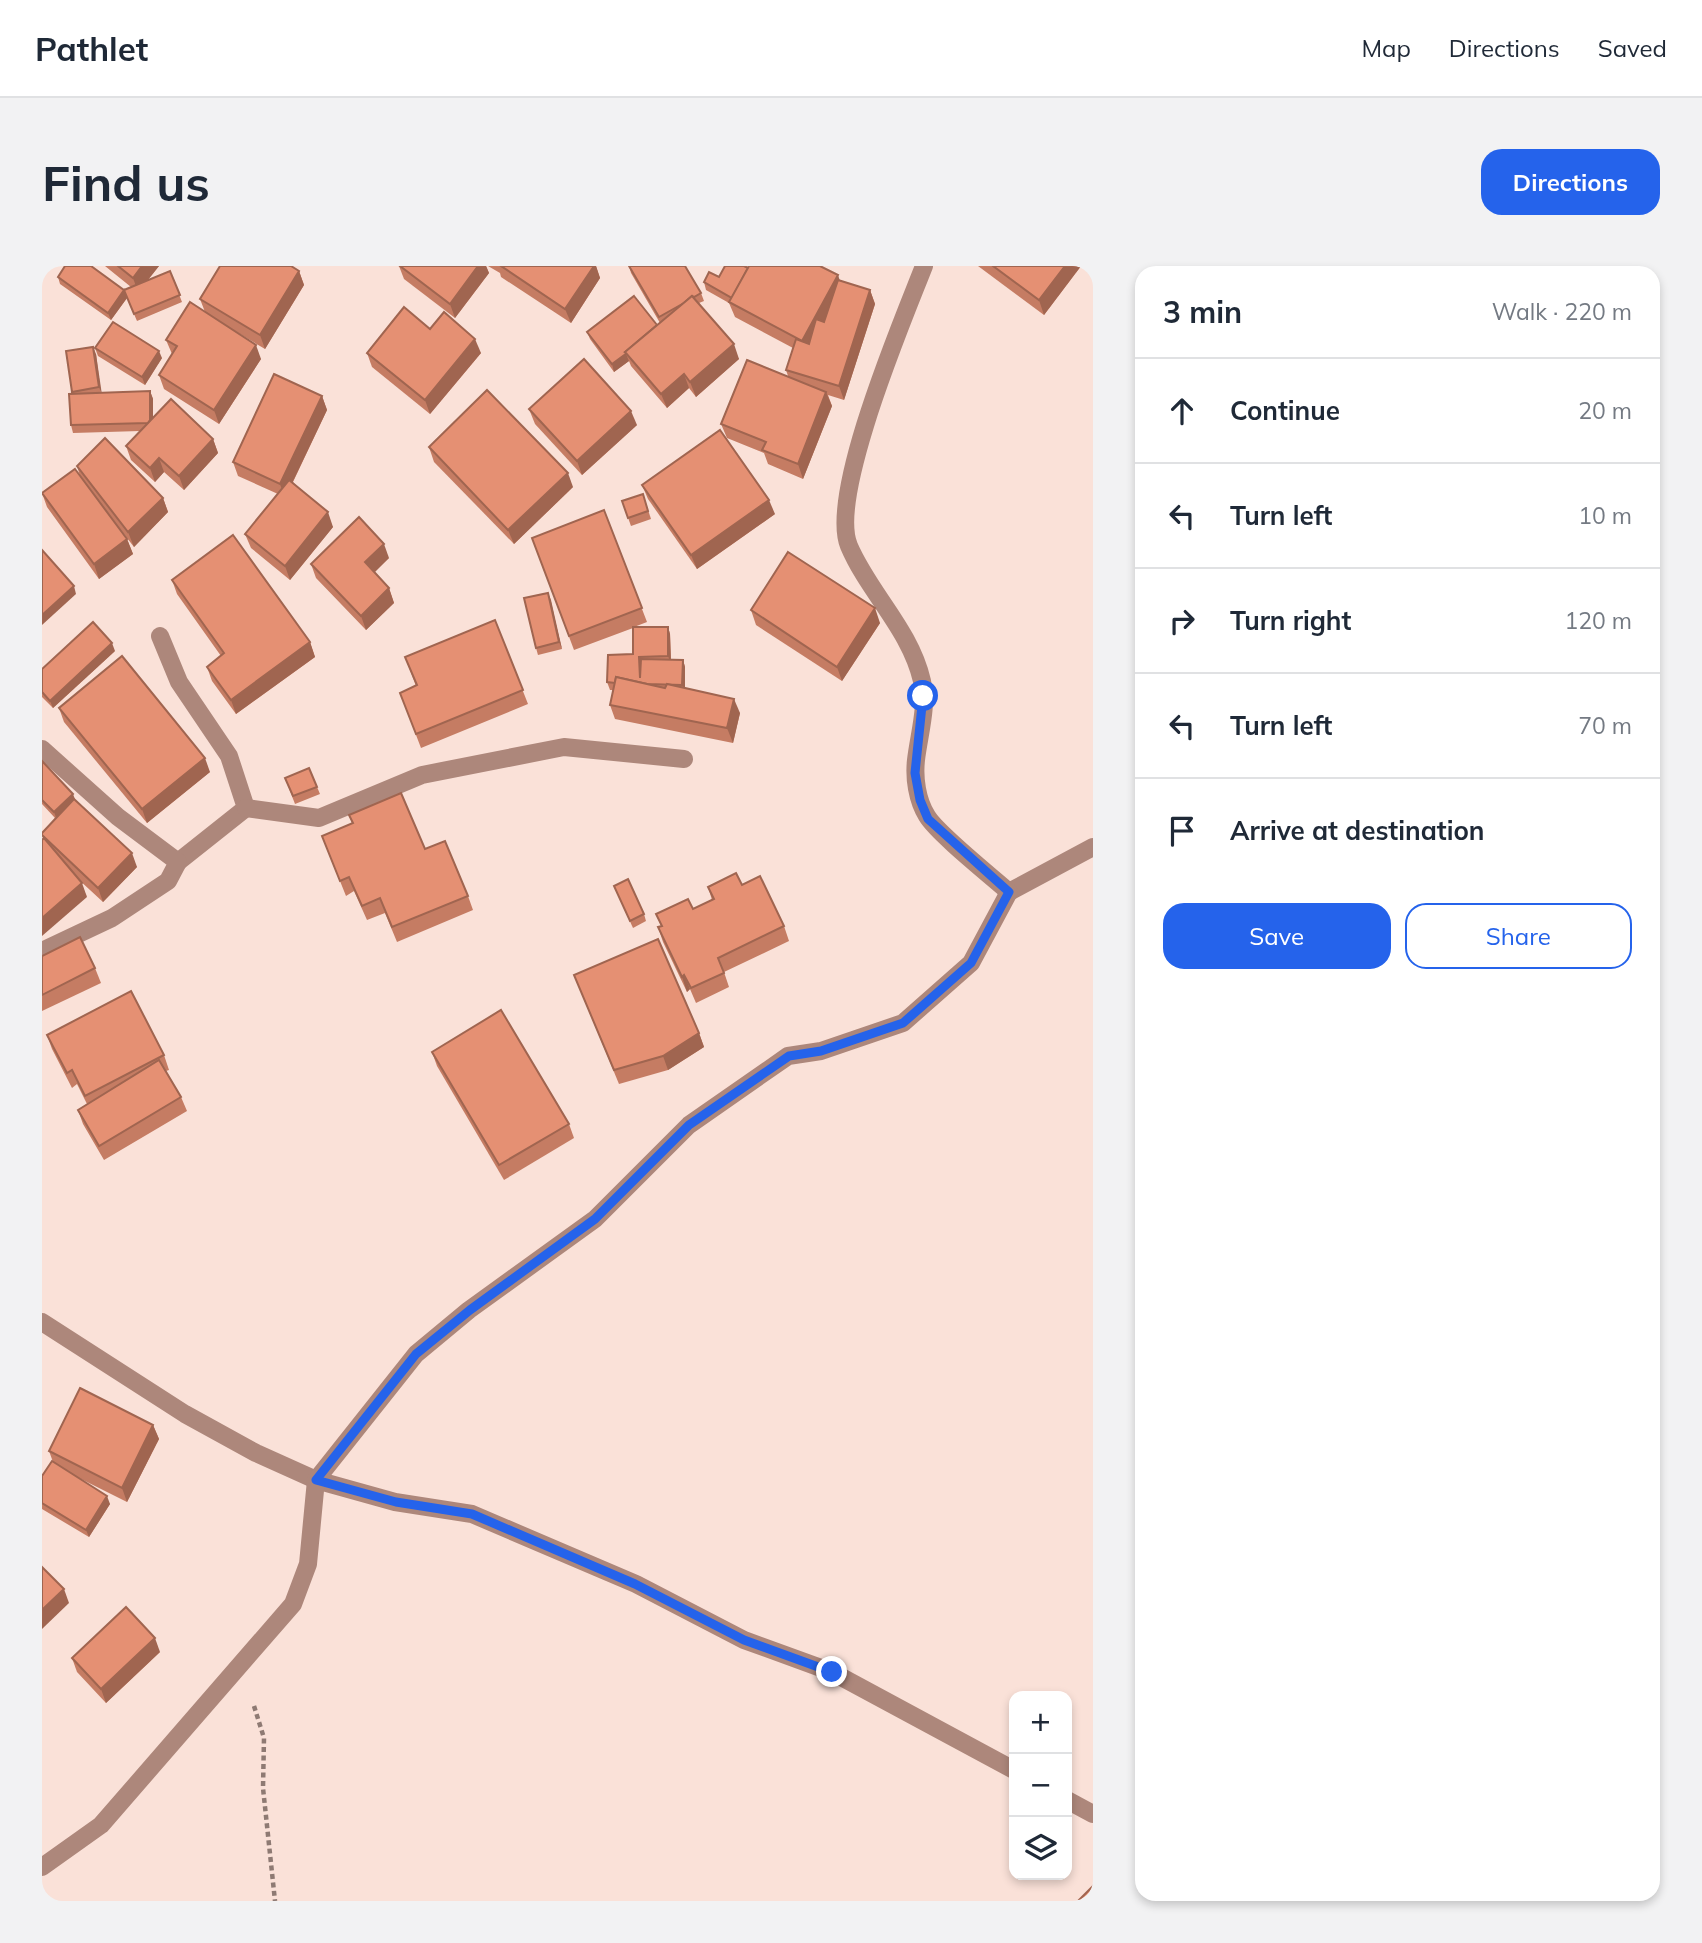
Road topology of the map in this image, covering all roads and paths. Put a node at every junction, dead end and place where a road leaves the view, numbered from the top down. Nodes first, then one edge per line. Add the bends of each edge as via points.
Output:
1 (924, 266) edge
2 (160, 636) dead end
3 (42, 750) edge
4 (684, 759) dead end
5 (246, 808) junction
6 (1093, 846) edge
7 (178, 862) junction
8 (1009, 892) junction
9 (42, 950) edge
10 (42, 1322) edge
11 (316, 1480) junction
12 (242, 1665) junction
13 (1009, 1767) edge
14 (1072, 1803) edge
15 (1093, 1814) edge
16 (42, 1867) edge
17 (275, 1901) edge

1 - 8 street via 864,431 849,485 846,533 865,580 905,638 922,681 915,773 928,819
2 - 5 street via 179,682 229,756
3 - 7 street
4 - 5 street via 564,747 422,775 319,818
5 - 7 street
6 - 8 street
7 - 9 street via 168,881 123,911
8 - 11 street via 971,963 903,1023 821,1051 789,1056 689,1125 595,1219 416,1354
10 - 11 street via 185,1414
11 - 12 street via 308,1564 293,1604
11 - 13 street via 396,1502 472,1514 635,1584 744,1640 832,1672
12 - 16 street via 101,1825
12 - 17 path via 264,1738 263,1788
14 - 15 street

